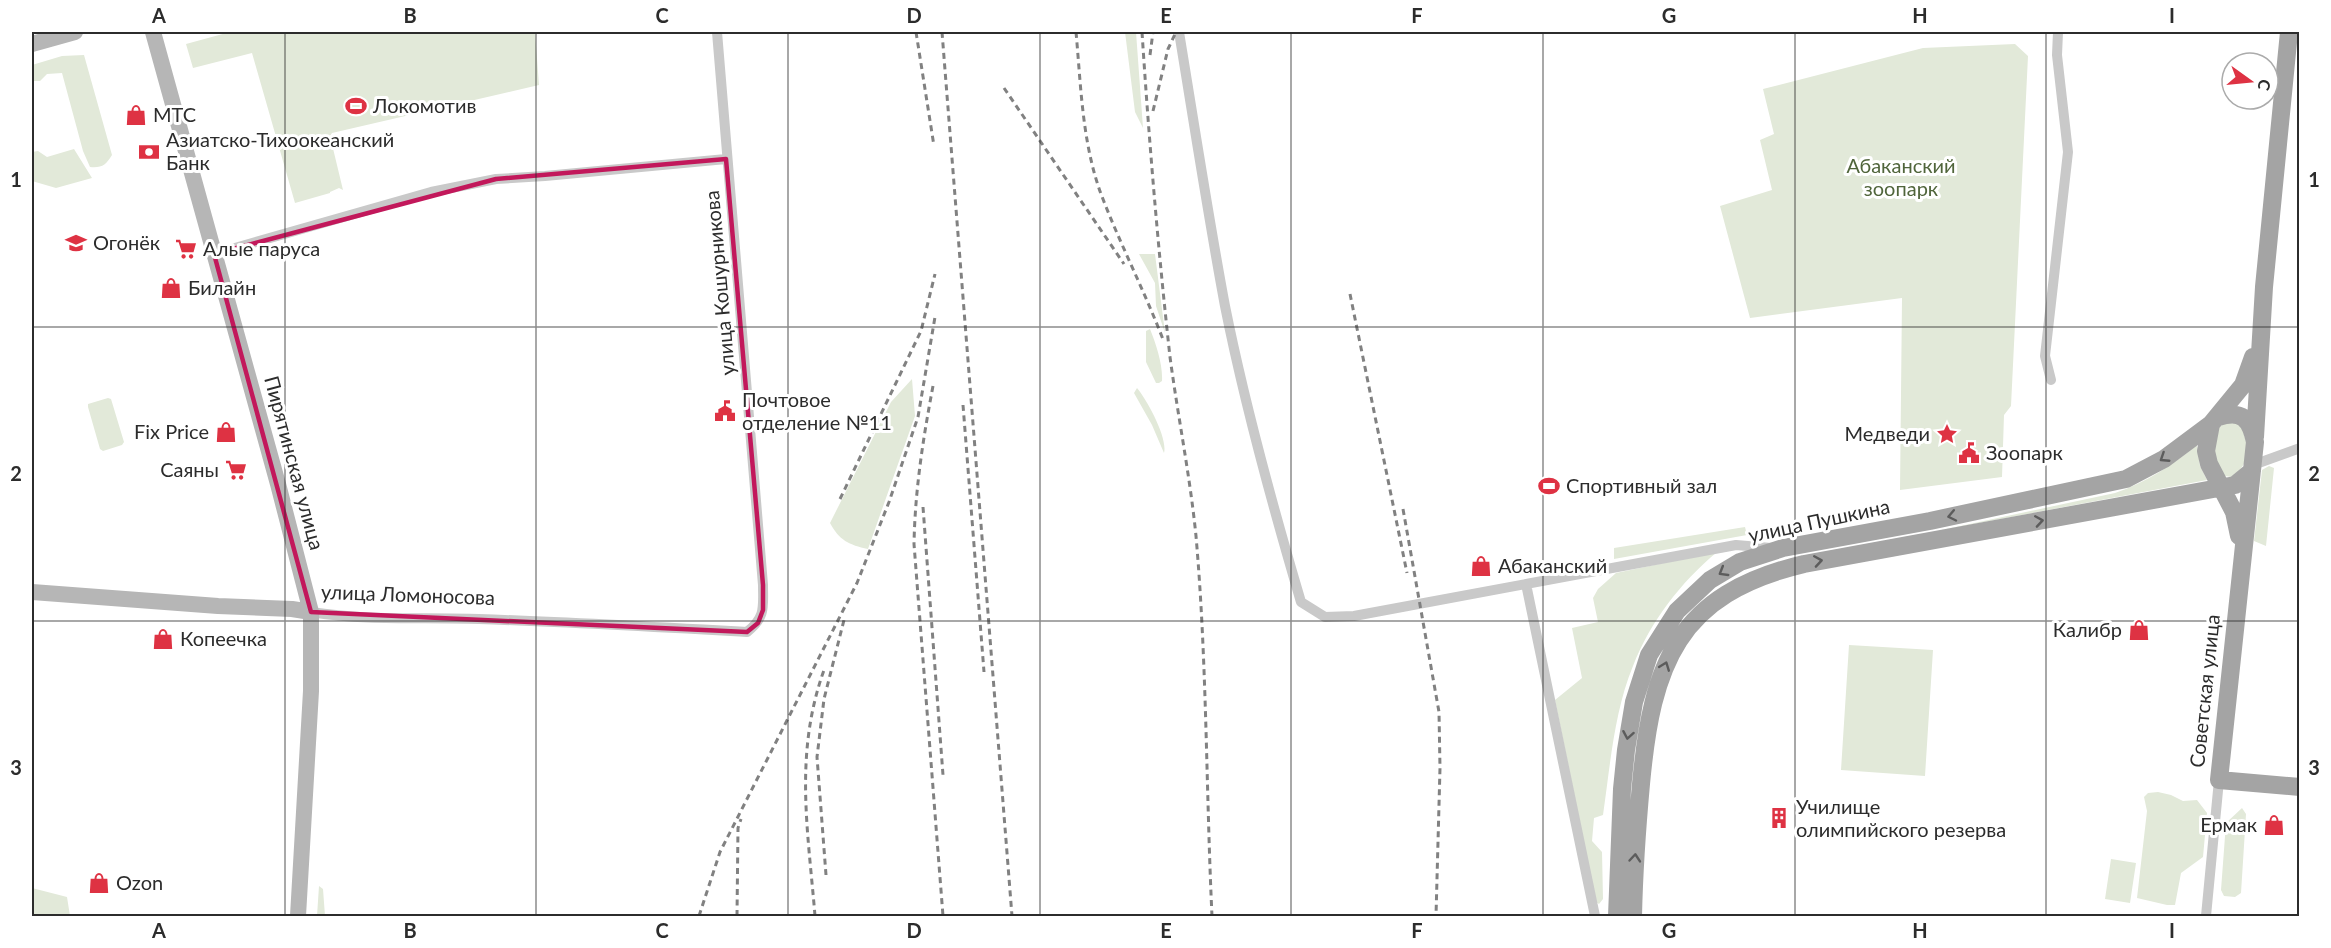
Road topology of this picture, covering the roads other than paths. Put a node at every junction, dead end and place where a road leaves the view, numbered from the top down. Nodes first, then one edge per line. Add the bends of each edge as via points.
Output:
1 (75, 32) edge
2 (153, 32) edge
3 (717, 32) edge
4 (1179, 32) edge
5 (2058, 32) edge
6 (2289, 32) edge
7 (32, 44) edge
8 (726, 159) junction
9 (214, 254) junction
10 (2262, 308) junction
11 (2051, 380) dead end
12 (2215, 420) junction
13 (2255, 442) junction
14 (2300, 448) edge
15 (2252, 468) junction
16 (2223, 488) junction
17 (2161, 499) junction
18 (2234, 512) junction
19 (1783, 548) junction
20 (2240, 576) junction
21 (1526, 584) junction
22 (32, 592) edge
23 (311, 612) junction
24 (747, 632) joint
25 (2219, 780) junction
26 (2300, 787) edge
27 (298, 916) edge
28 (1595, 916) edge
29 (1617, 916) edge
30 (1633, 916) edge
31 (2206, 916) edge

1 - 7 street
2 - 9 street, Пирятинская улица
3 - 8 street, улица Кошурникова
4 - 21 street via 1226,307 1275,515 1301,602 1324,617 1354,616
5 - 11 street via 2068,152 2045,356
6 - 10 main road
8 - 9 street via 496,179 431,192
8 - 24 street, улица Кошурникова via 763,585 764,610 758,623
9 - 23 street, Пирятинская улица
10 - 12 main road, улица Пушкина via 2249,373 2234,399
10 - 13 main road
12 - 13 main road via 2230,413 2240,415 2252,428
12 - 16 main road via 2206,451
12 -> 19 main road, улица Пушкина via 2164,459 2127,480
13 - 15 main road
14 - 15 street
15 - 16 main road via 2235,485
15 - 20 main road, Советская улица
16 - 17 main road, улица Пушкина
16 - 18 main road
17 - 18 main road via 2207,497 2224,503
30 -> 17 main road, улица Пушкина via 1646,738 1654,695 1669,655 1693,621 1726,592 1804,564
18 - 20 main road via 2240,543
19 - 21 street via 1736,545
19 -> 29 main road, улица Пушкина via 1740,562 1710,580 1677,610 1649,656 1634,702 1626,750
20 - 25 main road, Советская улица
21 - 28 street
22 - 23 street, улица Ломоносова
23 - 24 street, улица Ломоносова via 400,620 476,619
23 - 27 street, Пирятинская улица via 311,691
25 - 26 main road
25 - 31 street, Советская улица

